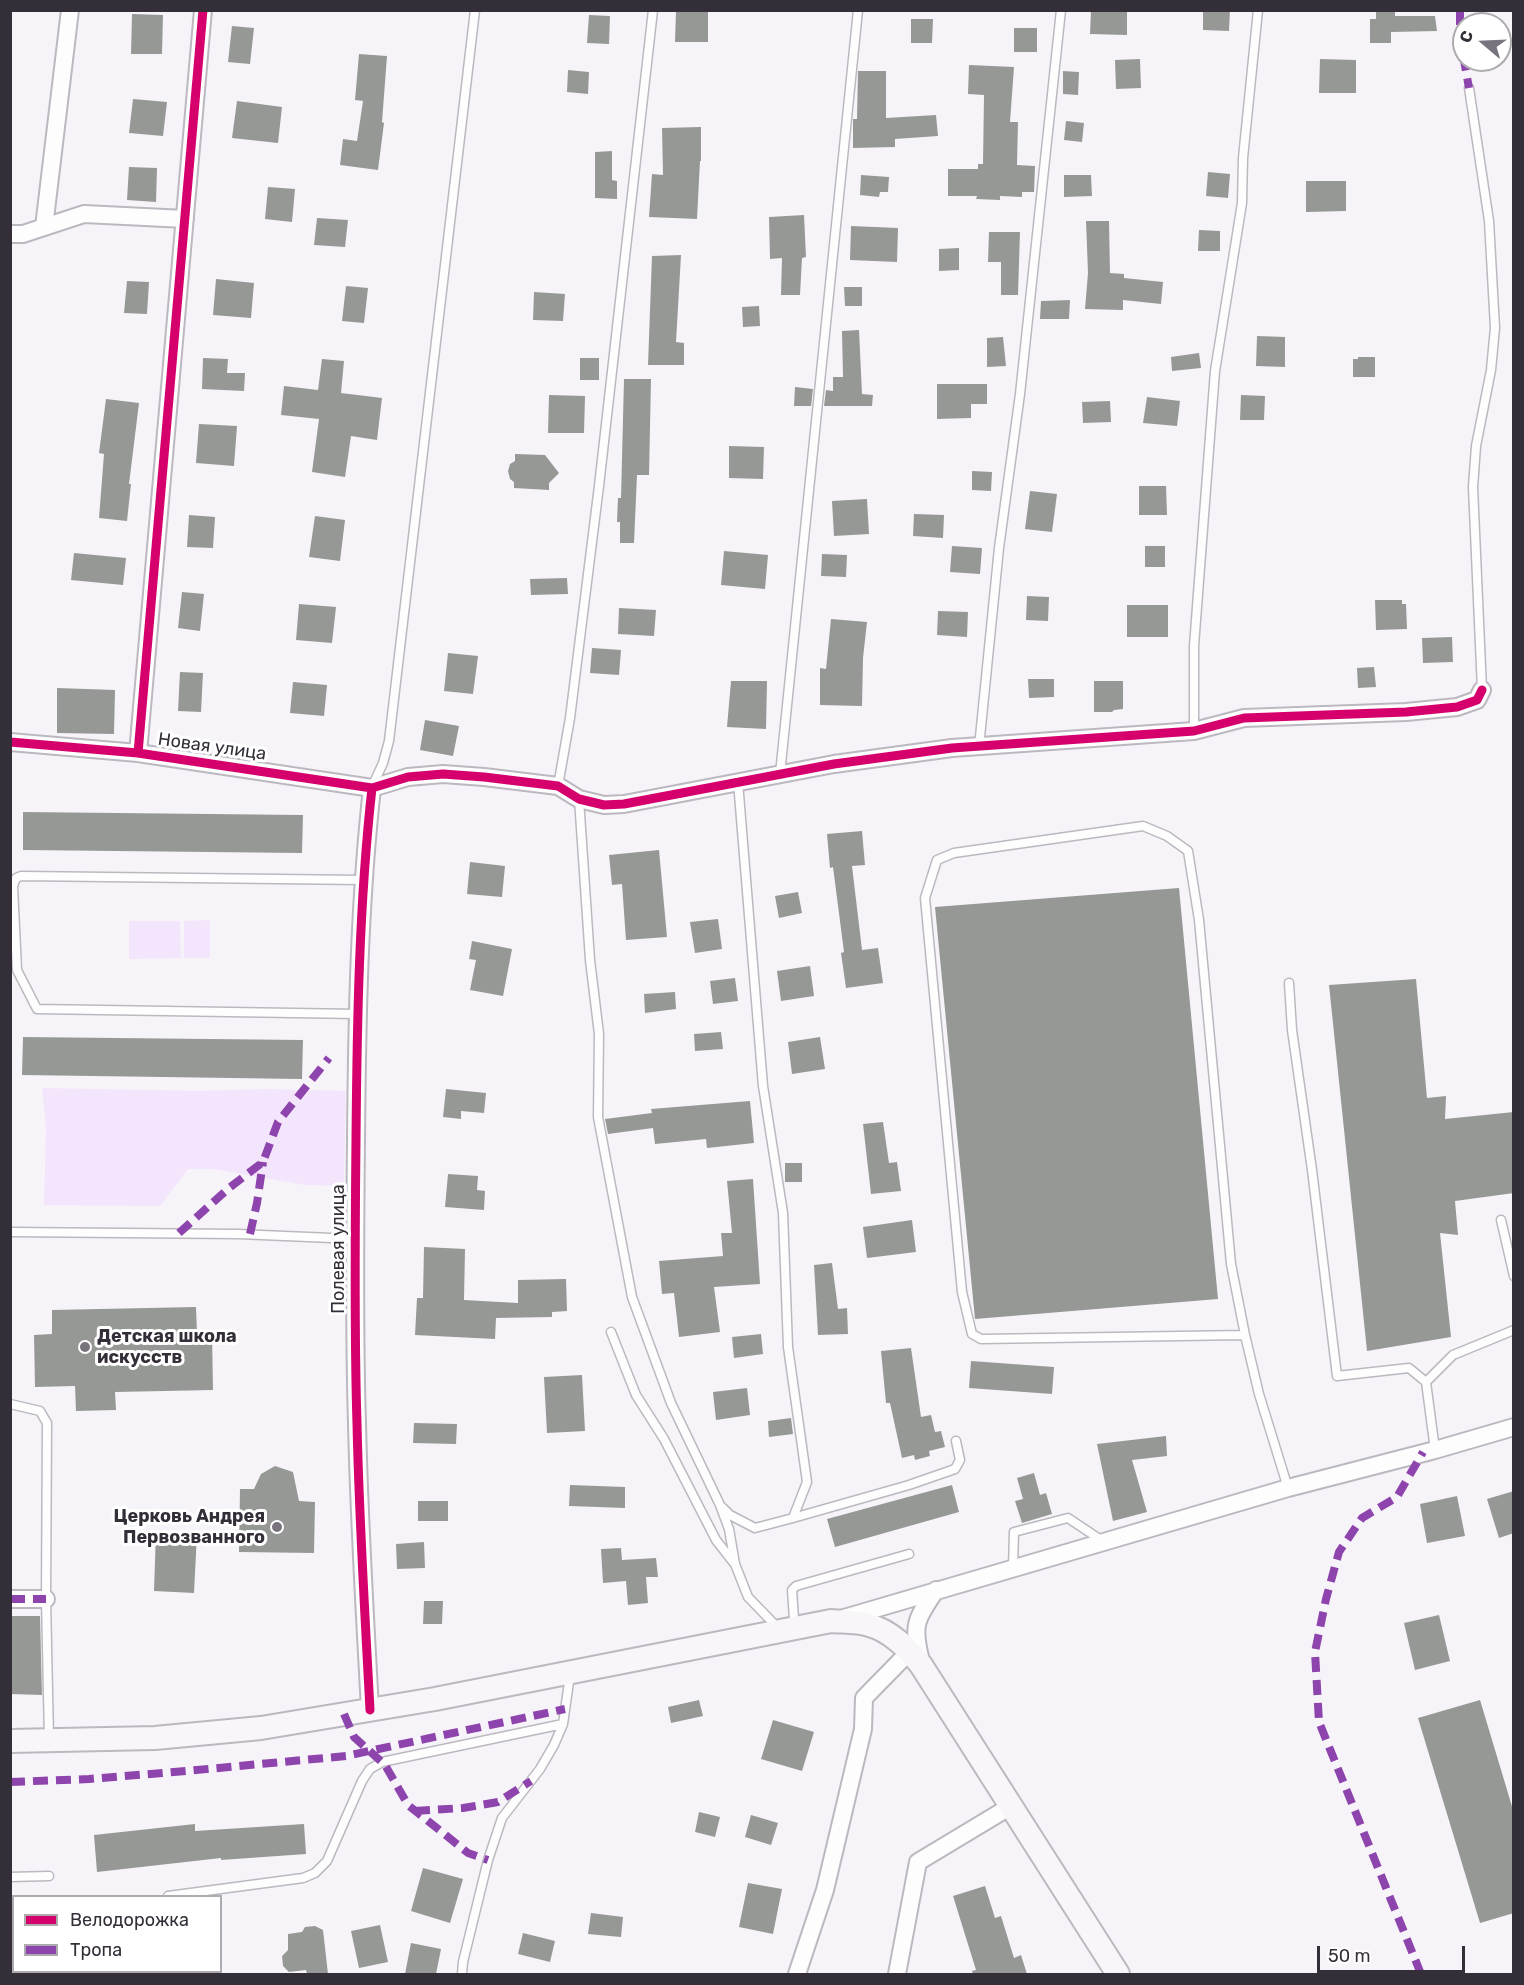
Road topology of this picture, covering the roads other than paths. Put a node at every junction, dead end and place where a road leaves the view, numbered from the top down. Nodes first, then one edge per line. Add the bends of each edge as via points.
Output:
1 (70, 10) edge
2 (203, 10) edge
3 (475, 10) edge
4 (653, 10) edge
5 (858, 10) edge
6 (1060, 10) edge
7 (1258, 10) edge
8 (1469, 88) dead end
9 (185, 219) junction
10 (44, 227) junction
11 (10, 234) edge
12 (1482, 690) joint
13 (1194, 731) junction
14 (10, 742) edge
15 (979, 747) junction
16 (138, 753) junction
17 (780, 774) junction
18 (738, 782) junction
19 (558, 786) junction
20 (372, 788) junction
21 (579, 799) junction
22 (363, 880) junction
23 (1289, 983) dead end
24 (358, 1014) junction
25 (1501, 1220) dead end
26 (10, 1232) edge
27 (355, 1239) junction
28 (1514, 1276) edge
29 (1514, 1330) edge
30 (611, 1332) dead end
31 (1245, 1335) junction
32 (1426, 1382) junction
33 (10, 1404) edge
34 (1514, 1427) edge
35 (956, 1441) dead end
36 (1435, 1450) junction
37 (1288, 1488) junction
38 (720, 1505) junction
39 (793, 1518) junction
40 (1104, 1542) junction
41 (909, 1554) dead end
42 (735, 1564) junction
43 (1013, 1569) junction
44 (936, 1590) junction
45 (10, 1599) edge
46 (46, 1599) junction
47 (831, 1622) junction
48 (787, 1624) junction
49 (916, 1658) junction
50 (570, 1672) junction
51 (370, 1710) junction
52 (563, 1724) junction
53 (49, 1740) junction
54 (10, 1741) edge
55 (1011, 1806) junction
56 (49, 1876) dead end
57 (10, 1877) edge
58 (176, 1895) edge
59 (462, 1974) edge
60 (797, 1974) edge
61 (897, 1974) edge
62 (1118, 1974) edge

1 - 10 street
2 - 9 street
3 - 20 lane via 389,741
4 - 19 lane via 598,498
5 - 17 lane
6 - 15 lane
7 - 13 lane via 1242,203 1215,371 1194,646
8 - 12 lane via 1489,221 1495,328 1473,487
9 - 10 street via 84,214
9 - 16 street
10 - 11 street
12 - 13 street via 1477,700 1457,707 1244,718
13 - 15 street
14 - 16 street, Новая улица
15 - 17 street
16 - 20 street, Новая улица
17 - 18 street
18 - 21 street via 624,804 604,805
18 - 39 lane via 763,1086 783,1213 788,1347 807,1482
19 - 20 street via 443,774 408,777
19 - 21 street
20 - 22 street, Полевая улица
21 - 38 lane via 599,1034 598,1117 632,1297 671,1403
22 - 24 street, Полевая улица
22 - 24 lane via 21,876 13,886 17,970 37,1009
23 - 32 lane via 1337,1376 1409,1368
24 - 27 street, Полевая улица
25 - 28 lane
26 - 27 lane
27 - 51 street, Полевая улица via 357,1422
29 - 32 lane via 1453,1355
30 - 42 lane via 636,1395 664,1439 716,1540
31 - 31 lane via 981,1339 972,1334 962,1292 925,898 937,860 954,853 1143,826 1188,851 1199,920 1231,1264
31 - 37 lane
32 - 36 lane
33 - 46 lane via 40,1411 47,1423
34 - 36 street
35 - 39 lane via 960,1460 955,1469
36 - 37 street
37 - 40 street
38 - 39 lane via 755,1528
38 - 42 lane
40 - 43 street
40 - 43 lane via 1068,1518 1014,1532
41 - 48 lane via 796,1586
42 - 48 lane via 748,1596
43 - 44 street
44 - 47 street
44 - 49 street via 916,1622
45 - 46 street
46 - 53 lane
47 - 48 main road
47 - 49 main road via 869,1625 894,1637
48 - 50 main road
49 - 55 main road
49 - 60 street via 864,1698 863,1729 825,1890
50 - 51 main road
50 - 52 lane
51 - 53 main road via 261,1728 178,1736
52 - 58 lane via 382,1762 370,1769 362,1781 332,1852 315,1873 303,1878
52 - 59 lane via 540,1769 502,1818 488,1860
53 - 54 main road
55 - 61 street via 918,1862
55 - 62 main road
56 - 57 lane

